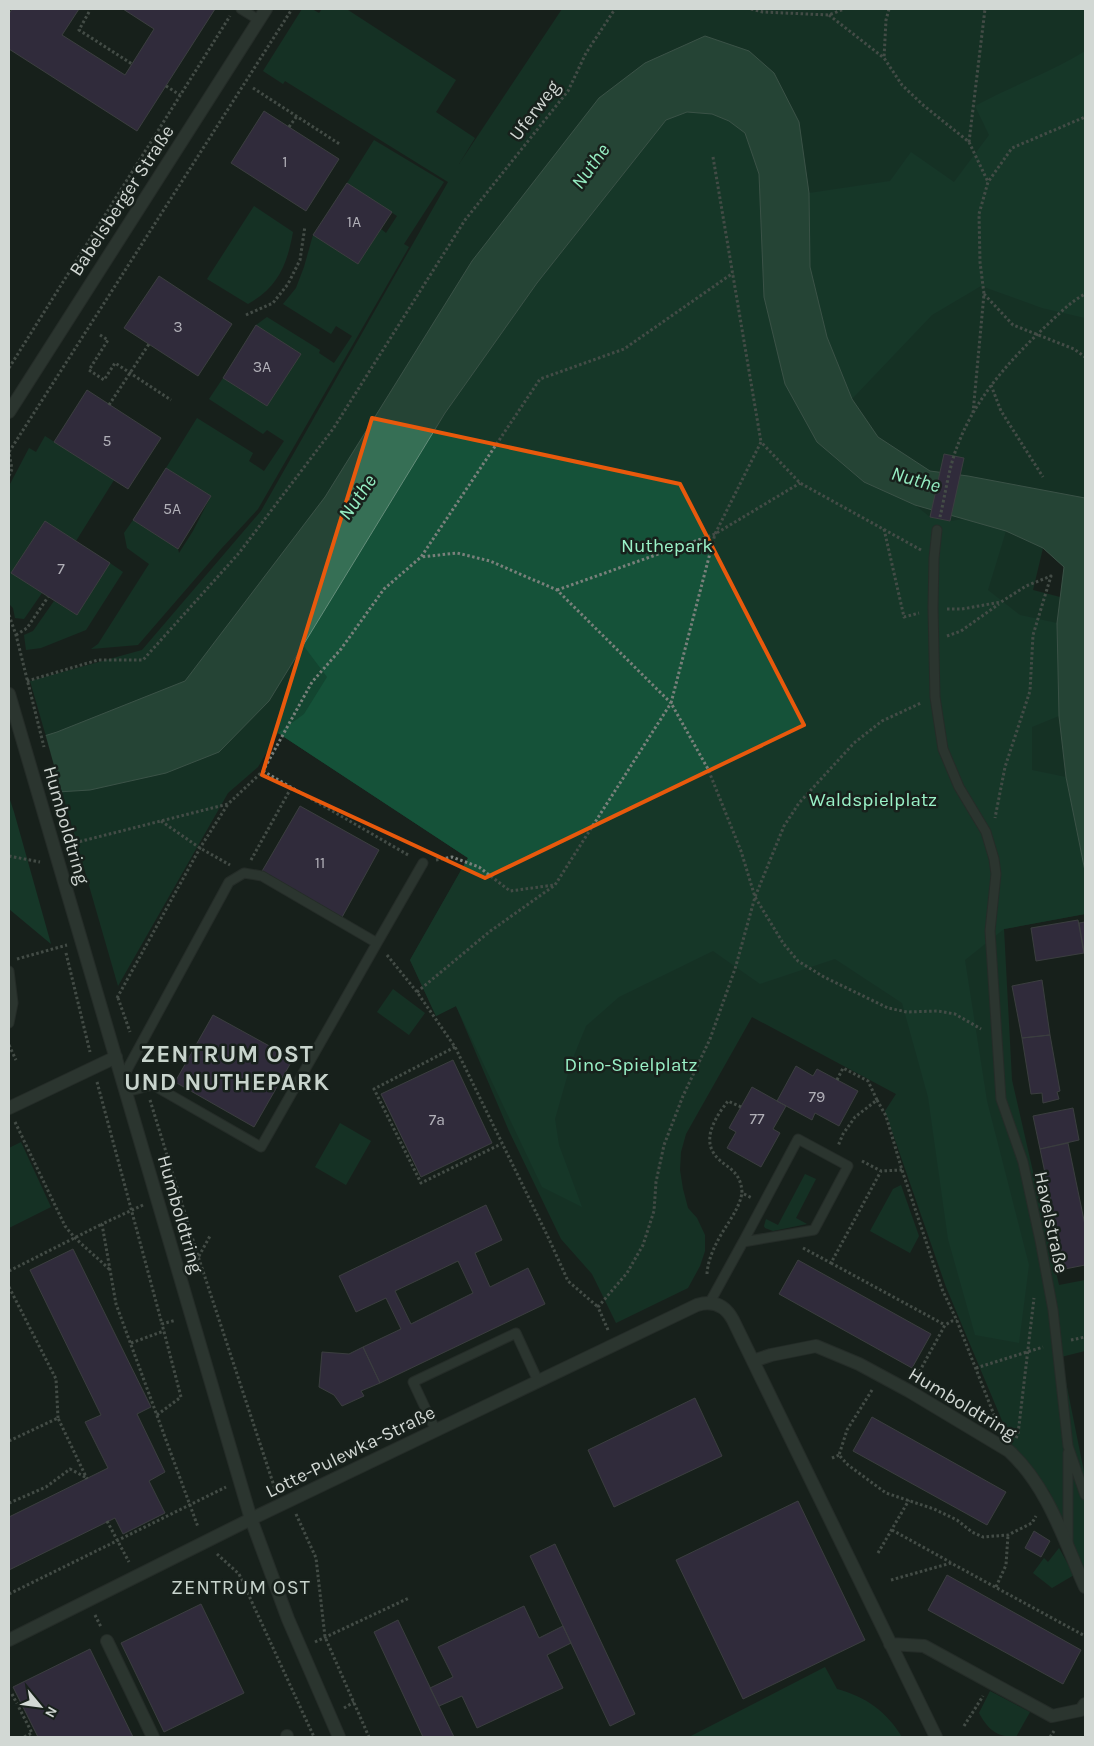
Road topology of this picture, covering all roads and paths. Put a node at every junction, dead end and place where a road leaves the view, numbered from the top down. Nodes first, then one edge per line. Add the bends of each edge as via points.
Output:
1 (241, 9) edge
2 (266, 9) edge
3 (292, 9) edge
4 (615, 9) edge
5 (751, 9) edge
6 (844, 9) edge
7 (889, 9) edge
8 (985, 9) edge
9 (89, 12) dead end
10 (232, 12) dead end
11 (829, 15) junction
12 (259, 20) junction
13 (884, 58) junction
14 (132, 64) dead end
15 (166, 86) dead end
16 (253, 88) dead end
17 (180, 94) junction
18 (297, 116) junction
19 (1085, 117) edge
20 (289, 127) dead end
21 (970, 142) junction
22 (341, 145) dead end
23 (713, 157) dead end
24 (988, 182) junction
25 (305, 226) dead end
26 (732, 273) junction
27 (984, 294) junction
28 (1085, 294) edge
29 (246, 315) dead end
30 (100, 334) dead end
31 (1036, 336) junction
32 (149, 344) dead end
33 (1085, 357) edge
34 (9, 368) edge
35 (130, 373) junction
36 (991, 384) junction
37 (171, 400) dead end
38 (110, 405) dead end
39 (9, 412) edge
40 (973, 413) junction
41 (760, 442) junction
42 (9, 476) edge
43 (1044, 477) dead end
44 (800, 483) junction
45 (884, 529) junction
46 (937, 530) joint
47 (715, 534) junction
48 (912, 544) dead end
49 (421, 557) junction
50 (557, 590) junction
51 (48, 597) dead end
52 (1001, 602) junction
53 (933, 608) junction
54 (942, 609) dead end
55 (9, 615) edge
56 (16, 635) junction
57 (934, 641) junction
58 (22, 663) dead end
59 (27, 681) dead end
60 (9, 694) edge
61 (936, 697) junction
62 (671, 703) junction
63 (263, 771) junction
64 (291, 788) junction
65 (228, 804) junction
66 (161, 821) junction
67 (986, 832) junction
68 (69, 844) dead end
69 (200, 848) junction
70 (9, 856) edge
71 (40, 862) dead end
72 (423, 863) junction
73 (244, 874) junction
74 (555, 885) junction
75 (755, 896) junction
76 (82, 940) junction
77 (377, 943) junction
78 (9, 961) edge
79 (9, 971) edge
80 (417, 992) junction
81 (117, 997) junction
82 (104, 1016) junction
83 (9, 1023) edge
84 (997, 1038) junction
85 (9, 1045) edge
86 (455, 1047) junction
87 (137, 1051) junction
88 (116, 1057) junction
89 (16, 1060) dead end
90 (94, 1068) junction
91 (122, 1079) junction
92 (837, 1080) dead end
93 (146, 1086) junction
94 (126, 1092) junction
95 (877, 1100) junction
96 (740, 1108) dead end
97 (10, 1113) edge
98 (502, 1144) junction
99 (837, 1147) dead end
100 (902, 1170) junction
101 (157, 1199) junction
102 (763, 1205) junction
103 (132, 1210) junction
104 (102, 1224) junction
105 (798, 1233) junction
106 (210, 1236) dead end
107 (74, 1238) junction
108 (744, 1242) junction
109 (198, 1256) junction
110 (831, 1263) junction
111 (9, 1271) edge
112 (110, 1271) junction
113 (182, 1285) junction
114 (9, 1287) edge
115 (1035, 1296) dead end
116 (710, 1302) junction
117 (598, 1307) junction
118 (192, 1316) junction
119 (957, 1321) junction
120 (162, 1324) junction
121 (945, 1325) junction
122 (164, 1331) junction
123 (131, 1343) junction
124 (615, 1344) junction
125 (1056, 1344) junction
126 (1029, 1352) junction
127 (753, 1361) junction
128 (976, 1368) junction
129 (882, 1376) junction
130 (538, 1381) junction
131 (908, 1391) junction
132 (157, 1415) junction
133 (58, 1418) junction
134 (436, 1431) junction
135 (9, 1441) edge
136 (1068, 1446) junction
137 (1009, 1451) junction
138 (839, 1455) junction
139 (832, 1458) dead end
140 (240, 1480) junction
141 (1085, 1495) edge
142 (1046, 1498) junction
143 (909, 1500) junction
144 (290, 1501) junction
145 (9, 1503) edge
146 (189, 1505) junction
147 (251, 1519) junction
148 (108, 1521) dead end
149 (892, 1530) junction
150 (1008, 1535) junction
151 (119, 1540) junction
152 (204, 1543) junction
153 (1068, 1549) junction
154 (878, 1553) dead end
155 (951, 1563) junction
156 (136, 1577) junction
157 (891, 1580) dead end
158 (996, 1587) junction
159 (1085, 1587) edge
160 (9, 1594) edge
161 (409, 1598) dead end
162 (1085, 1636) edge
163 (325, 1637) junction
164 (9, 1640) edge
165 (107, 1641) dead end
166 (890, 1644) junction
167 (301, 1649) junction
168 (992, 1683) junction
169 (12, 1694) dead end
170 (1085, 1704) edge
171 (964, 1726) dead end
172 (24, 1737) edge
173 (153, 1737) edge
174 (314, 1737) edge
175 (339, 1737) edge
176 (369, 1737) edge
177 (936, 1737) edge

1 - 12 lane
2 - 12 street, Babelsberger Straße
3 - 42 path via 9,452 12,469
4 - 59 path, Uferweg via 586,53 568,91 465,220 333,429 239,553 143,660 98,660
5 - 11 path
6 - 11 path
7 - 13 path
8 - 21 path
9 - 14 path via 79,30
10 - 17 path
11 - 13 path
12 - 39 street, Babelsberger Straße
13 - 21 path via 902,85 923,106
15 - 17 path
16 - 18 path
17 - 34 path
18 - 20 path
18 - 22 path
19 - 24 path via 1012,148
21 - 24 path
23 - 26 path
24 - 27 path via 979,214
25 - 29 path via 300,260 288,284 273,303
26 - 41 path
26 - 49 path via 624,349 540,379
27 - 31 path via 1013,325
27 - 40 path
28 - 31 path via 1074,300
30 - 35 path via 108,340 89,370 104,380 115,363
31 - 33 path via 1074,349
31 - 36 path
32 - 35 path
35 - 37 path
35 - 38 path
36 - 40 path
36 - 43 path via 1001,412
40 - 46 path via 956,448
41 - 44 path
41 - 47 path
44 - 45 path
44 - 47 path
45 - 48 path
45 - 53 path via 904,617
46 - 53 lane, Havelstraße
47 - 50 path
47 - 62 path
49 - 50 path via 457,553 490,561
49 - 63 path via 384,589 341,649 312,682
50 - 62 path
51 - 56 path via 27,628
52 - 54 path
52 - 57 path via 961,631
52 - 67 path via 1026,586 1051,576 1033,635 1030,691 1005,767 994,822
53 - 57 lane, Havelstraße
55 - 56 path
56 - 58 path
57 - 61 lane, Havelstraße
60 - 76 street, Humboldtring
61 - 67 lane, Havelstraße via 944,749 959,787
61 - 75 path via 882,721 854,743 811,789 784,826
62 - 74 path
62 - 75 path via 708,769
63 - 64 path
63 - 65 path
64 - 72 path
64 - 73 path
65 - 66 path
65 - 69 path
66 - 68 path
66 - 69 path
67 - 84 lane, Havelstraße via 996,874 990,931
69 - 73 path
69 - 81 path
70 - 71 path
72 - 74 path via 452,857 480,867 510,891
72 - 77 lane
73 - 77 lane via 262,876
73 - 87 lane via 229,882
74 - 80 path via 489,932
75 - 84 path via 798,961 824,977 896,1010 919,1013 938,1010 954,1014
75 - 117 path via 735,969 710,1040 664,1145 654,1211 643,1245 627,1273
76 - 78 path
76 - 82 street, Humboldtring
77 - 80 path
77 - 93 lane via 260,1147 153,1084
79 - 83 lane via 13,1003
80 - 86 path
81 - 82 path
81 - 87 path
82 - 88 street, Humboldtring
84 - 125 lane, Havelstraße via 1001,1099 1023,1162 1053,1310
85 - 89 path
86 - 98 path
86 - 98 path via 374,1089 421,1183
87 - 91 lane
88 - 90 street
88 - 91 street, Humboldtring
90 - 97 street
90 - 103 path
91 - 94 street, Humboldtring
92 - 95 path via 843,1068 868,1081
93 - 94 lane
93 - 109 path
94 - 101 street, Humboldtring
95 - 99 path via 855,1118
95 - 100 path via 886,1116
96 - 102 path via 728,1101 723,1107 712,1128 711,1146 713,1153 738,1177 742,1193
97 - 107 path via 65,1226
98 - 117 path via 568,1281
100 - 110 path via 881,1172
100 - 119 path via 942,1289
101 - 103 path
101 - 113 street, Humboldtring
102 - 105 lane via 798,1139 848,1166 814,1230
102 - 108 lane
103 - 104 path
103 - 120 path
104 - 107 path
104 - 112 path
105 - 108 lane
105 - 110 path via 799,1246
106 - 109 path
107 - 111 path
107 - 112 path
108 - 116 lane
109 - 113 path
109 - 144 path via 274,1489 283,1490
110 - 121 path
112 - 123 path via 116,1304
113 - 118 street, Humboldtring
114 - 133 path via 56,1379
115 - 126 path
116 - 124 street, Lotte-Pulewka-Straße via 696,1305
116 - 127 street via 729,1312
117 - 124 path
118 - 120 path
118 - 140 street, Humboldtring
119 - 121 path
119 - 128 path
120 - 122 path
121 - 131 path
122 - 123 path
122 - 132 path via 181,1397
123 - 132 path
124 - 130 street, Lotte-Pulewka-Straße
125 - 126 path
125 - 136 lane, Havelstraße
126 - 128 path
126 - 137 path via 1018,1434
127 - 129 street, Humboldtring via 816,1346
127 - 166 street
128 - 137 path
129 - 131 street, Humboldtring
129 - 138 path via 847,1430
130 - 134 street, Lotte-Pulewka-Straße
130 - 134 lane via 516,1333 413,1382
131 - 137 street, Humboldtring
132 - 146 path
133 - 135 path
133 - 145 path via 87,1479 70,1469 46,1487
134 - 144 street, Lotte-Pulewka-Straße
136 - 141 lane, Havelstraße
136 - 153 lane
137 - 142 street, Humboldtring
138 - 139 path
138 - 143 path via 886,1493
140 - 146 path
140 - 147 street, Humboldtring
142 - 150 path via 1032,1523
142 - 153 street, Humboldtring
143 - 149 path
143 - 150 path via 957,1520 983,1537
144 - 147 street, Lotte-Pulewka-Straße
144 - 163 path via 316,1558
146 - 151 path
146 - 152 path
147 - 152 street, Lotte-Pulewka-Straße
147 - 167 street, Humboldtring
148 - 151 path
149 - 154 path
149 - 155 path
150 - 158 path via 1006,1564
151 - 156 path
151 - 160 path
152 - 156 street, Lotte-Pulewka-Straße
152 - 174 path via 239,1574
153 - 159 street, Humboldtring
155 - 157 path
155 - 158 path
156 - 164 street, Lotte-Pulewka-Straße
158 - 162 path
161 - 163 path
163 - 167 path
163 - 176 path
165 - 173 street
166 - 168 street via 924,1646
166 - 177 street
167 - 175 street, Humboldtring
168 - 170 street via 1052,1716 1081,1710
168 - 171 path
169 - 172 path via 32,1733

